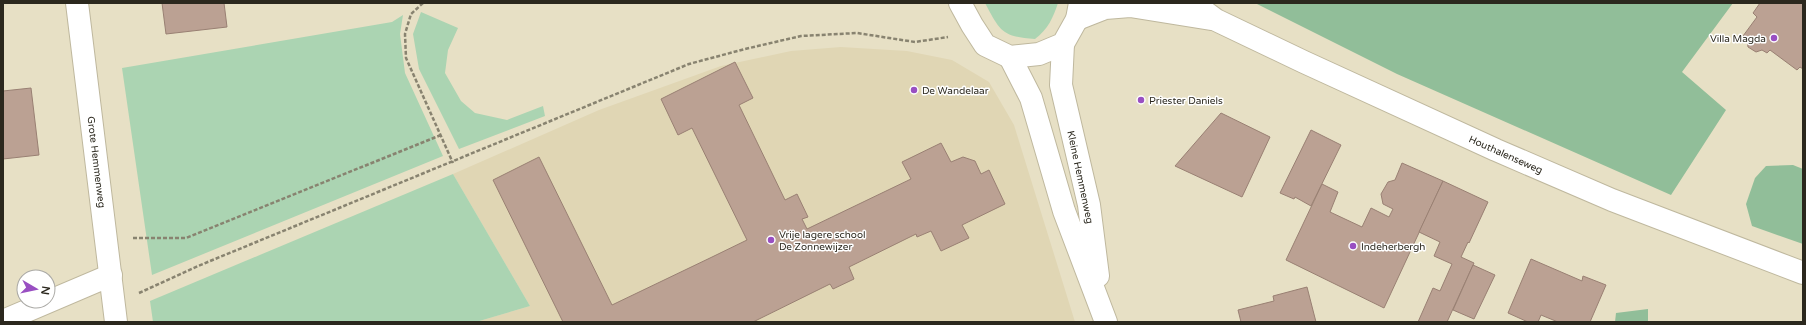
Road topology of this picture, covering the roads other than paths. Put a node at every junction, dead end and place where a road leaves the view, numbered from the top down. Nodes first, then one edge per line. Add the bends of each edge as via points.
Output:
1 (77, 3) edge
2 (960, 3) edge
3 (1193, 3) edge
4 (1079, 11) edge
5 (1216, 20) junction
6 (1063, 44) junction
7 (1010, 58) junction
8 (1803, 273) edge
9 (111, 275) junction
10 (115, 313) edge
11 (1105, 316) edge
12 (3, 321) edge

1 - 9 street, Grote Hemmenweg
2 - 7 street via 986,45
3 - 5 street, Houthalenseweg
4 - 5 street, Houthalenseweg via 1130,6
4 - 6 street
5 - 8 street, Houthalenseweg via 1496,150 1612,200
6 - 7 street via 1040,54
6 - 11 street, Kleine Hemmenweg via 1061,85 1089,205
7 - 11 street, Kleine Hemmenweg via 1031,98 1064,211
9 - 10 street, Grote Hemmenweg
9 - 12 street

